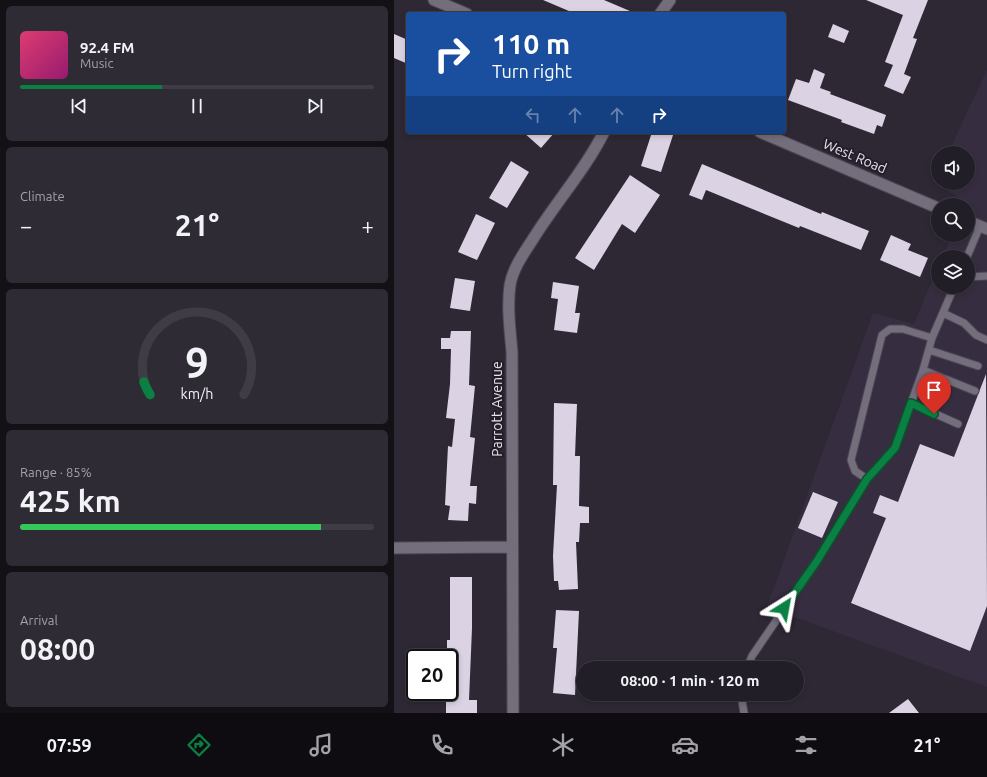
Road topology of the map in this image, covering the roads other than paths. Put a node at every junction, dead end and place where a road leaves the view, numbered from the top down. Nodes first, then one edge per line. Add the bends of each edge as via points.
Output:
1 (434, 0) edge
2 (670, 0) edge
3 (462, 12) edge
4 (661, 12) edge
5 (603, 134) edge
6 (765, 134) edge
7 (931, 205) edge
8 (983, 228) edge
9 (971, 250) edge
10 (987, 276) edge
11 (975, 277) edge
12 (951, 294) edge
13 (943, 313) junction
14 (932, 338) junction
15 (987, 340) edge
16 (929, 350) junction
17 (978, 366) dead end
18 (922, 370) junction
19 (975, 391) dead end
20 (911, 403) junction
21 (958, 424) dead end
22 (867, 479) junction
23 (512, 547) junction
24 (394, 548) edge
25 (750, 661) edge
26 (743, 701) edge
27 (513, 713) edge
28 (744, 713) edge

1 - 3 street
2 - 4 street
5 - 23 street, Parrott Avenue via 522,256 510,284
6 - 7 street, West Road
8 - 9 lane
10 - 11 lane
12 - 13 lane
13 - 14 lane
13 - 15 lane via 964,323 976,335
14 - 16 lane
14 - 22 lane via 903,329 890,329 882,335 851,460 856,471
16 - 17 lane
16 - 18 lane
18 - 19 lane
18 - 20 lane
20 - 21 lane
20 - 22 lane via 895,448
22 - 25 lane via 817,561
23 - 24 street
23 - 27 street, Parrott Avenue
26 - 28 lane

